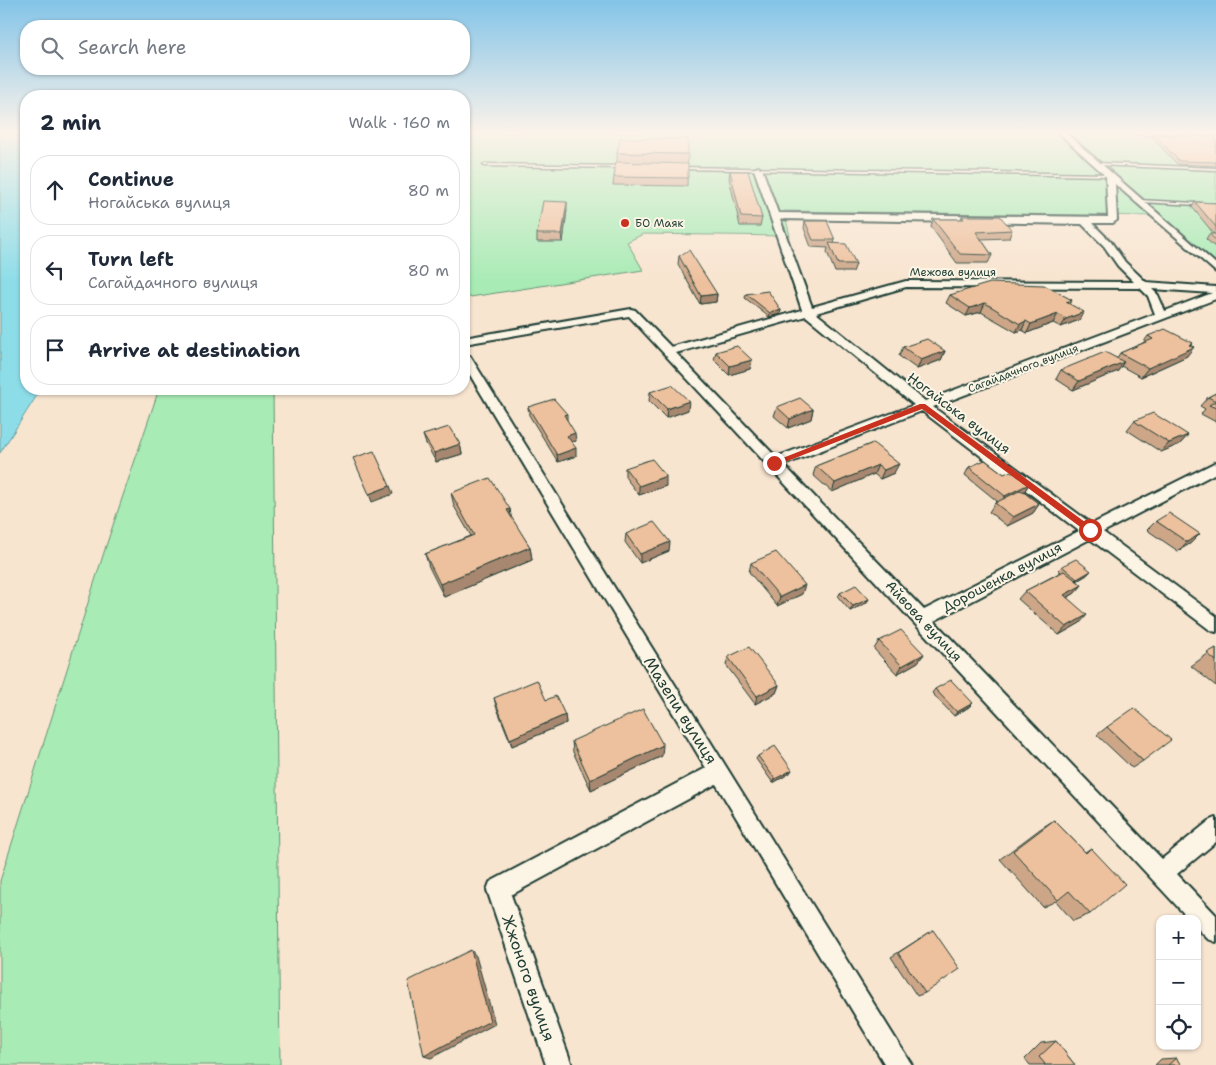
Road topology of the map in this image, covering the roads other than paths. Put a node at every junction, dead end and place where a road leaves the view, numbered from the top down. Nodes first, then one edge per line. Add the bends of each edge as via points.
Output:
1 (763, 183) edge
2 (1111, 183) edge
3 (1119, 183) edge
4 (1140, 201) junction
5 (1216, 205) edge
6 (774, 216) junction
7 (1084, 221) junction
8 (1216, 268) edge
9 (1143, 285) junction
10 (1216, 290) edge
11 (1216, 295) edge
12 (808, 312) junction
13 (1161, 315) junction
14 (470, 340) edge
15 (668, 351) junction
16 (470, 366) edge
17 (923, 406) junction
18 (774, 463) junction
19 (1216, 467) edge
20 (1090, 530) junction
21 (922, 619) junction
22 (1216, 625) edge
23 (719, 772) junction
24 (1216, 828) edge
25 (1162, 874) junction
26 (1216, 931) edge
27 (560, 1065) edge
28 (899, 1065) edge

1 - 6 street
2 - 7 street via 1113,220
3 - 4 street
4 - 5 lane
4 - 8 street
6 - 7 street
6 - 12 street
7 - 9 street
9 - 10 street, Межова вулиця
9 - 12 street, Межова вулиця via 906,284
9 - 13 street via 1153,295
11 - 13 street, Сагайдачного вулиця
12 - 15 street, Межова вулиця
12 - 17 street, Ногайська вулиця
13 - 17 street, Сагайдачного вулиця
14 - 15 street, Айвова вулиця via 631,312
15 - 18 street, Айвова вулиця
16 - 23 street, Мазепи вулиця
17 - 18 street, Сагайдачного вулиця
17 - 20 street, Ногайська вулиця
18 - 21 street, Айвова вулиця
19 - 20 street, Дорошенка вулиця
20 - 21 street, Дорошенка вулиця
20 - 22 street, Ногайська вулиця
21 - 25 street, Айвова вулиця
23 - 27 street, Жжоного вулиця via 498,890
23 - 28 street, Мазепи вулиця
24 - 25 street
25 - 26 street, Айвова вулиця

